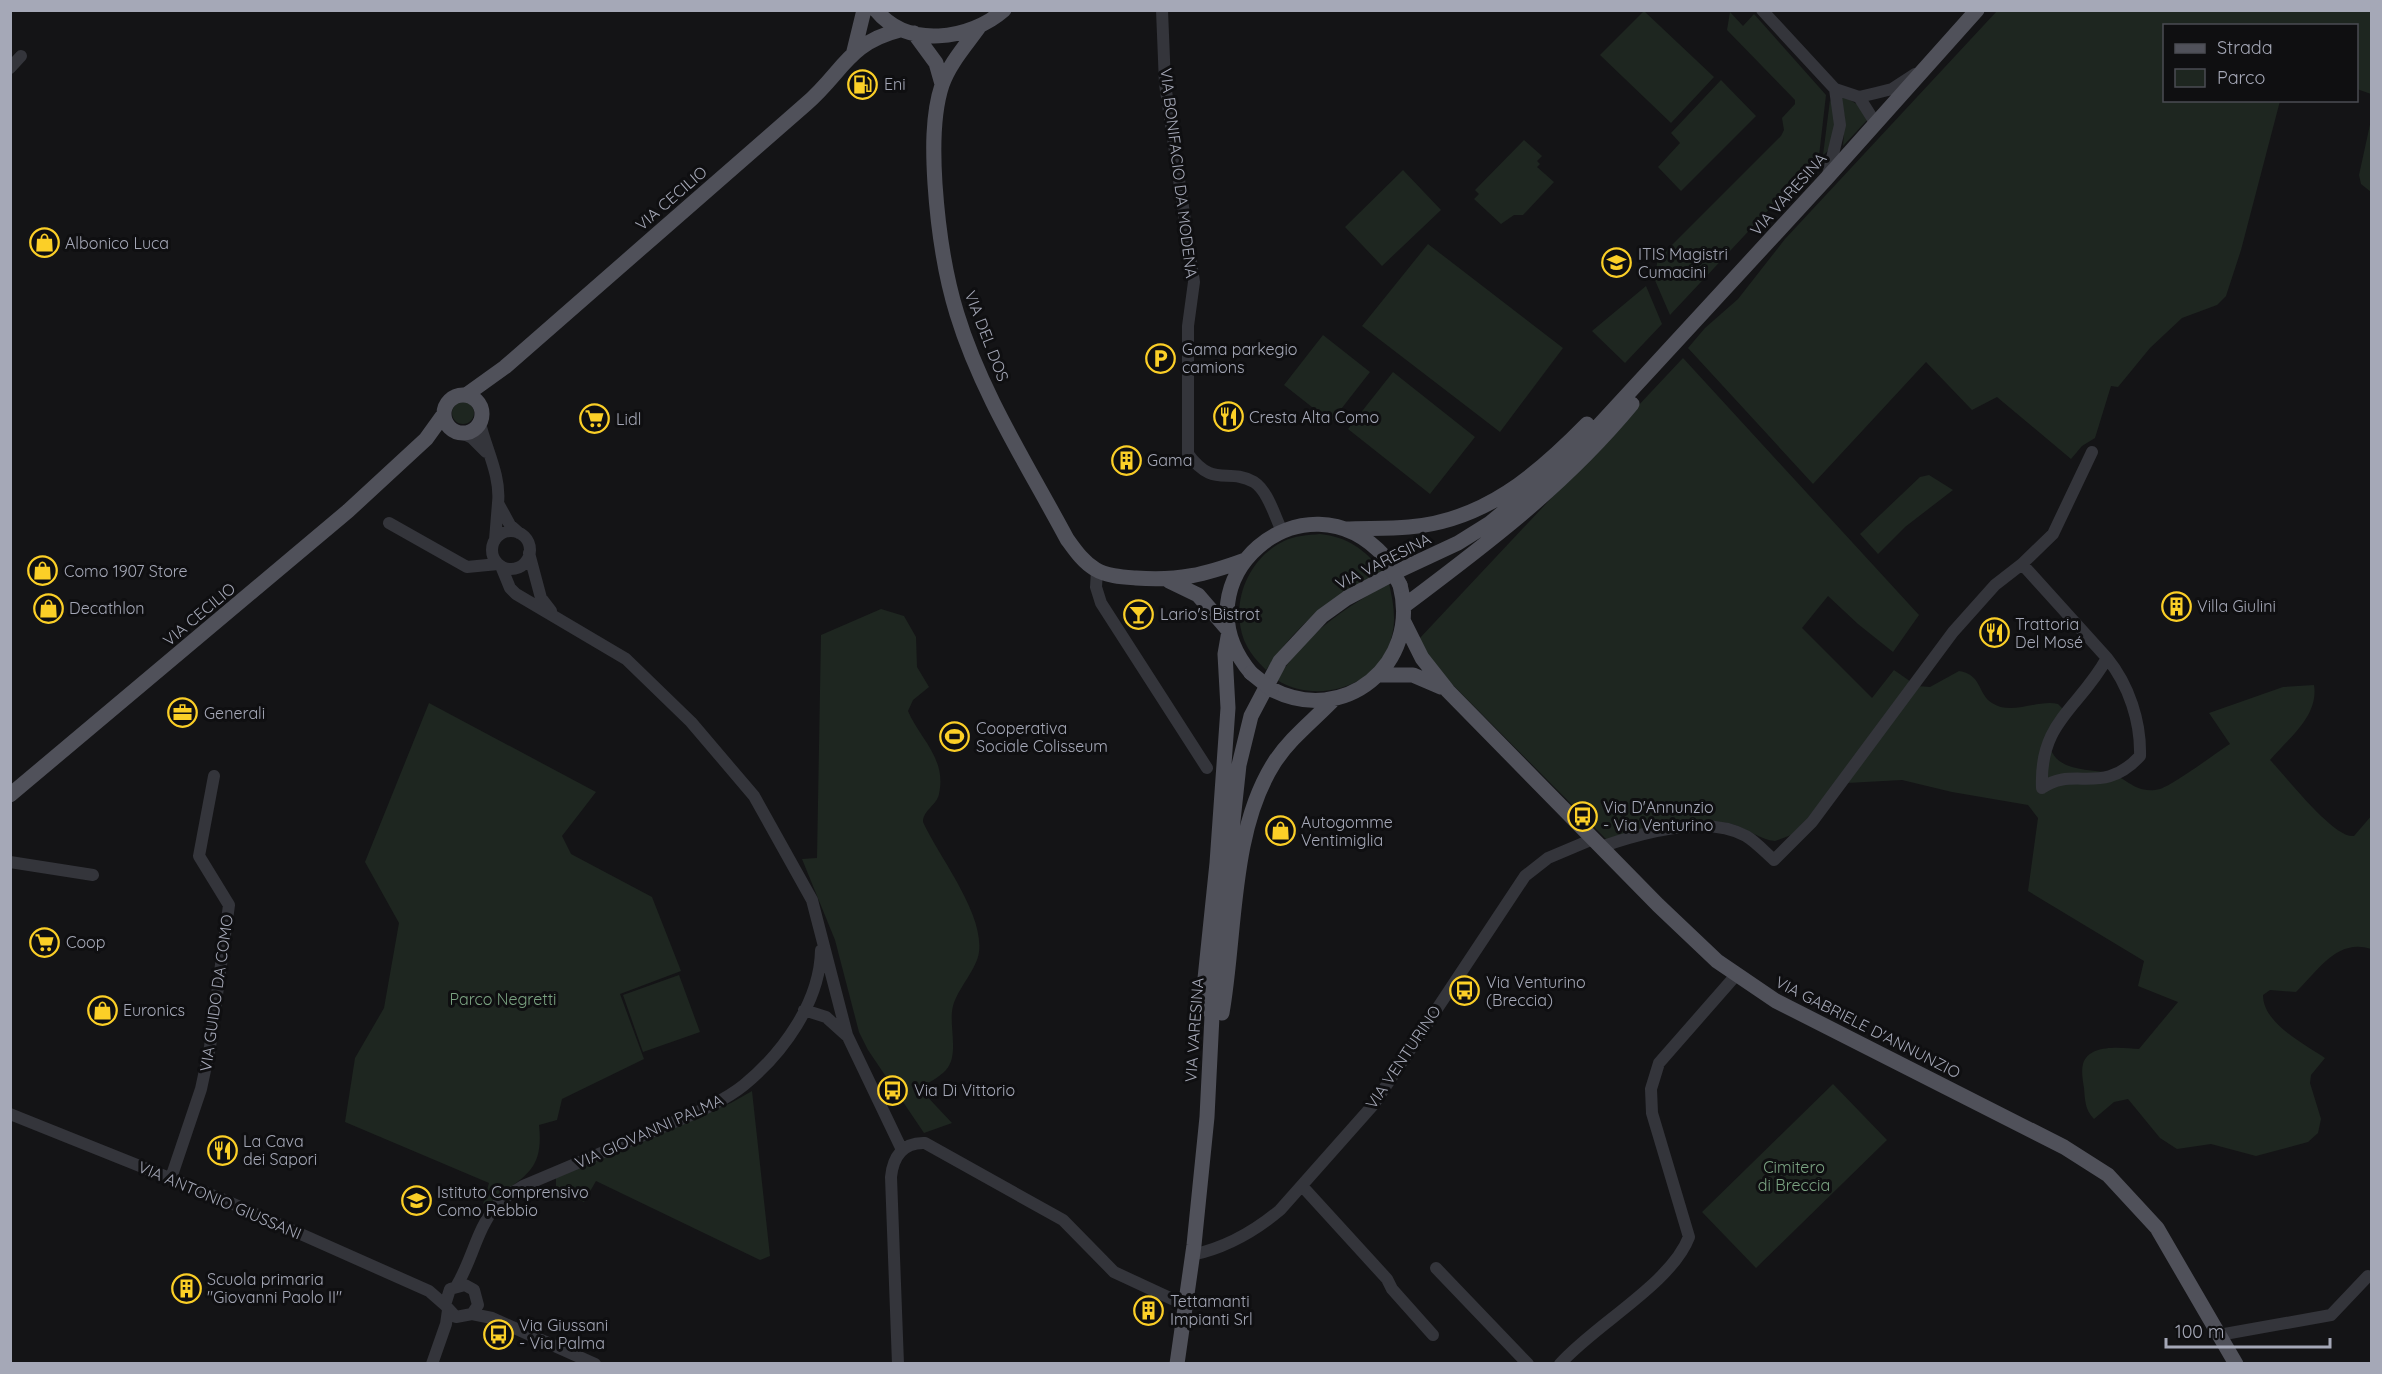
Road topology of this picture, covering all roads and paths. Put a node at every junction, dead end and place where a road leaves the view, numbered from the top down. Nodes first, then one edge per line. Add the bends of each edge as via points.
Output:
1 (864, 10) edge
2 (876, 10) edge
3 (1004, 10) edge
4 (1162, 10) edge
5 (1762, 10) edge
6 (1977, 10) edge
7 (979, 27) junction
8 (907, 31) junction
9 (854, 51) junction
10 (21, 56) dead end
11 (10, 68) edge
12 (1923, 68) junction
13 (942, 84) junction
14 (1835, 89) junction
15 (1859, 97) junction
16 (1876, 124) junction
17 (1826, 179) junction
18 (1672, 348) junction
19 (505, 367) junction
20 (466, 395) junction
21 (444, 414) junction
22 (481, 416) junction
23 (459, 432) junction
24 (2092, 452) dead end
25 (487, 453) junction
26 (407, 457) junction
27 (498, 503) junction
28 (389, 523) dead end
29 (1345, 529) junction
30 (1282, 531) junction
31 (519, 532) junction
32 (493, 543) junction
33 (529, 552) junction
34 (453, 560) junction
35 (1245, 560) junction
36 (2022, 564) junction
37 (500, 565) junction
38 (1096, 570) junction
39 (1169, 581) junction
40 (1404, 606) junction
41 (556, 616) junction
42 (1404, 622) junction
43 (1229, 631) junction
44 (2107, 658) junction
45 (1378, 675) junction
46 (1448, 691) junction
47 (1334, 699) junction
48 (1207, 768) dead end
49 (214, 776) dead end
50 (10, 795) edge
51 (1597, 843) junction
52 (10, 862) edge
53 (93, 875) dead end
54 (822, 934) junction
55 (1737, 974) junction
56 (804, 1010) junction
57 (847, 1035) junction
58 (1208, 1090) junction
59 (10, 1114) edge
60 (902, 1150) junction
61 (171, 1178) junction
62 (1303, 1187) junction
63 (1192, 1255) junction
64 (1436, 1268) dead end
65 (2368, 1276) dead end
66 (459, 1288) junction
67 (429, 1291) junction
68 (478, 1302) junction
69 (1185, 1305) junction
70 (449, 1314) junction
71 (472, 1314) junction
72 (492, 1318) junction
73 (1433, 1335) dead end
74 (2219, 1335) junction
75 (432, 1364) edge
76 (595, 1364) edge
77 (898, 1364) edge
78 (1177, 1364) edge
79 (1528, 1364) edge
80 (1560, 1364) edge
81 (2236, 1364) edge

1 - 9 main road, VIA CECILIO
2 - 8 main road
3 - 7 main road, VIA CECILIO
4 - 30 street, VIA BONIFACIO DA MODENA via 1165,84 1193,262 1188,326 1188,454 1199,469 1216,477 1253,482 1265,494
5 - 14 street
6 - 12 main road, VIA VARESINA
7 - 8 main road, VIA CECILIO via 952,35
7 - 13 main road, VIA DEL DOS
8 - 9 main road, VIA CECILIO via 877,36
8 - 13 main road via 936,63
9 - 19 main road, VIA CECILIO via 808,102
10 - 11 street
12 - 15 street via 1892,89
12 - 16 main road, VIA VARESINA
13 - 38 main road, VIA DEL DOS via 935,130 936,200 949,286 958,316 989,393 1067,539
14 - 15 street
14 - 17 street via 1840,125
15 - 16 street
16 - 17 main road, VIA VARESINA
17 - 18 main road, VIA VARESINA
18 - 29 main road via 1619,391 1536,473 1497,501 1432,524
18 - 40 main road via 1640,395 1562,481
18 - 58 main road, VIA VARESINA via 1566,461 1518,502 1458,543 1347,598 1322,616 1280,661 1251,716 1239,765 1212,1016
19 - 20 main road, VIA CECILIO
19 - 22 main road, VIA CECILIO
20 - 21 main road via 452,398
20 - 22 main road via 478,401
21 - 23 main road via 448,425
21 - 26 main road, VIA CECILIO
22 - 23 main road via 473,430
22 - 25 street
23 - 25 street
23 - 26 main road, VIA CECILIO
24 - 36 street via 2053,534
25 - 27 street via 496,475
26 - 50 main road, VIA CECILIO via 241,603
27 - 31 street via 510,525
27 - 32 street
28 - 34 street
29 - 30 main road via 1311,524
29 - 40 main road, bridge via 1368,541 1385,557 1400,585
30 - 35 main road
31 - 32 street via 504,532
31 - 33 street via 529,543
32 - 34 street via 478,560
32 - 37 street via 492,552
33 - 37 street via 516,568
33 - 41 street via 541,598
34 - 37 street via 467,567
35 - 39 main road
35 - 43 main road via 1229,595
36 - 44 street
36 - 51 street, VIA VENTURINO via 1995,585 1953,632 1812,822 1774,860 1738,833 1695,827 1660,829
37 - 41 street via 516,594
38 - 39 main road via 1121,577
38 - 48 street via 1101,603
39 - 43 main road via 1198,595
40 - 42 main road
41 - 54 street via 626,659 740,777 793,862 812,900
42 - 45 main road via 1397,647
42 - 46 main road, VIA GABRIELE D'ANNUNZIO via 1422,658
43 - 47 main road, bridge via 1238,655 1251,673 1271,689 1298,699
43 - 58 main road via 1225,654 1228,708 1204,988
44 - 44 street via 2130,699 2140,733 2140,756 2125,772 2105,779 2052,781 2042,788 2041,763 2052,730
45 - 46 main road, VIA GABRIELE D'ANNUNZIO via 1413,675
45 - 47 main road via 1359,690
46 - 51 main road, VIA GABRIELE D'ANNUNZIO
47 - 58 main road via 1275,761 1252,807 1244,837 1228,977
49 - 61 street, VIA GUIDO DA COMO via 199,856 229,906 210,1047 201,1089
51 - 55 main road, VIA GABRIELE D'ANNUNZIO via 1702,948
51 - 62 street, VIA VENTURINO via 1548,858 1525,876 1374,1104
52 - 53 street
54 - 56 street, VIA GIOVANNI PALMA via 821,966
54 - 57 street
55 - 74 main road, VIA GABRIELE D'ANNUNZIO via 1776,1001 2064,1147 2108,1175 2157,1228
55 - 80 street via 1659,1063 1651,1089 1652,1113 1689,1237 1683,1251
56 - 57 street via 826,1017
56 - 66 street, VIA GIOVANNI PALMA via 767,1064 711,1106 523,1186 497,1205 476,1240
57 - 60 street
58 - 63 main road, VIA VARESINA
59 - 61 street, VIA ANTONIO GIUSSANI
60 - 69 street via 925,1143 1063,1220 1114,1272
60 - 77 street via 892,1165 891,1177
61 - 67 street, VIA ANTONIO GIUSSANI
62 - 63 street, VIA VENTURINO via 1264,1224 1222,1246
62 - 73 street
63 - 69 main road, VIA VARESINA
64 - 79 street
65 - 74 street via 2331,1315
66 - 67 street, VIA ANTONIO GIUSSANI
66 - 68 street via 477,1295
66 - 70 street
67 - 70 street, VIA ANTONIO GIUSSANI
68 - 71 street
68 - 72 street
69 - 78 main road, VIA VARESINA
70 - 71 street
70 - 75 street
71 - 72 street
72 - 76 street
74 - 81 main road, VIA GABRIELE D'ANNUNZIO

